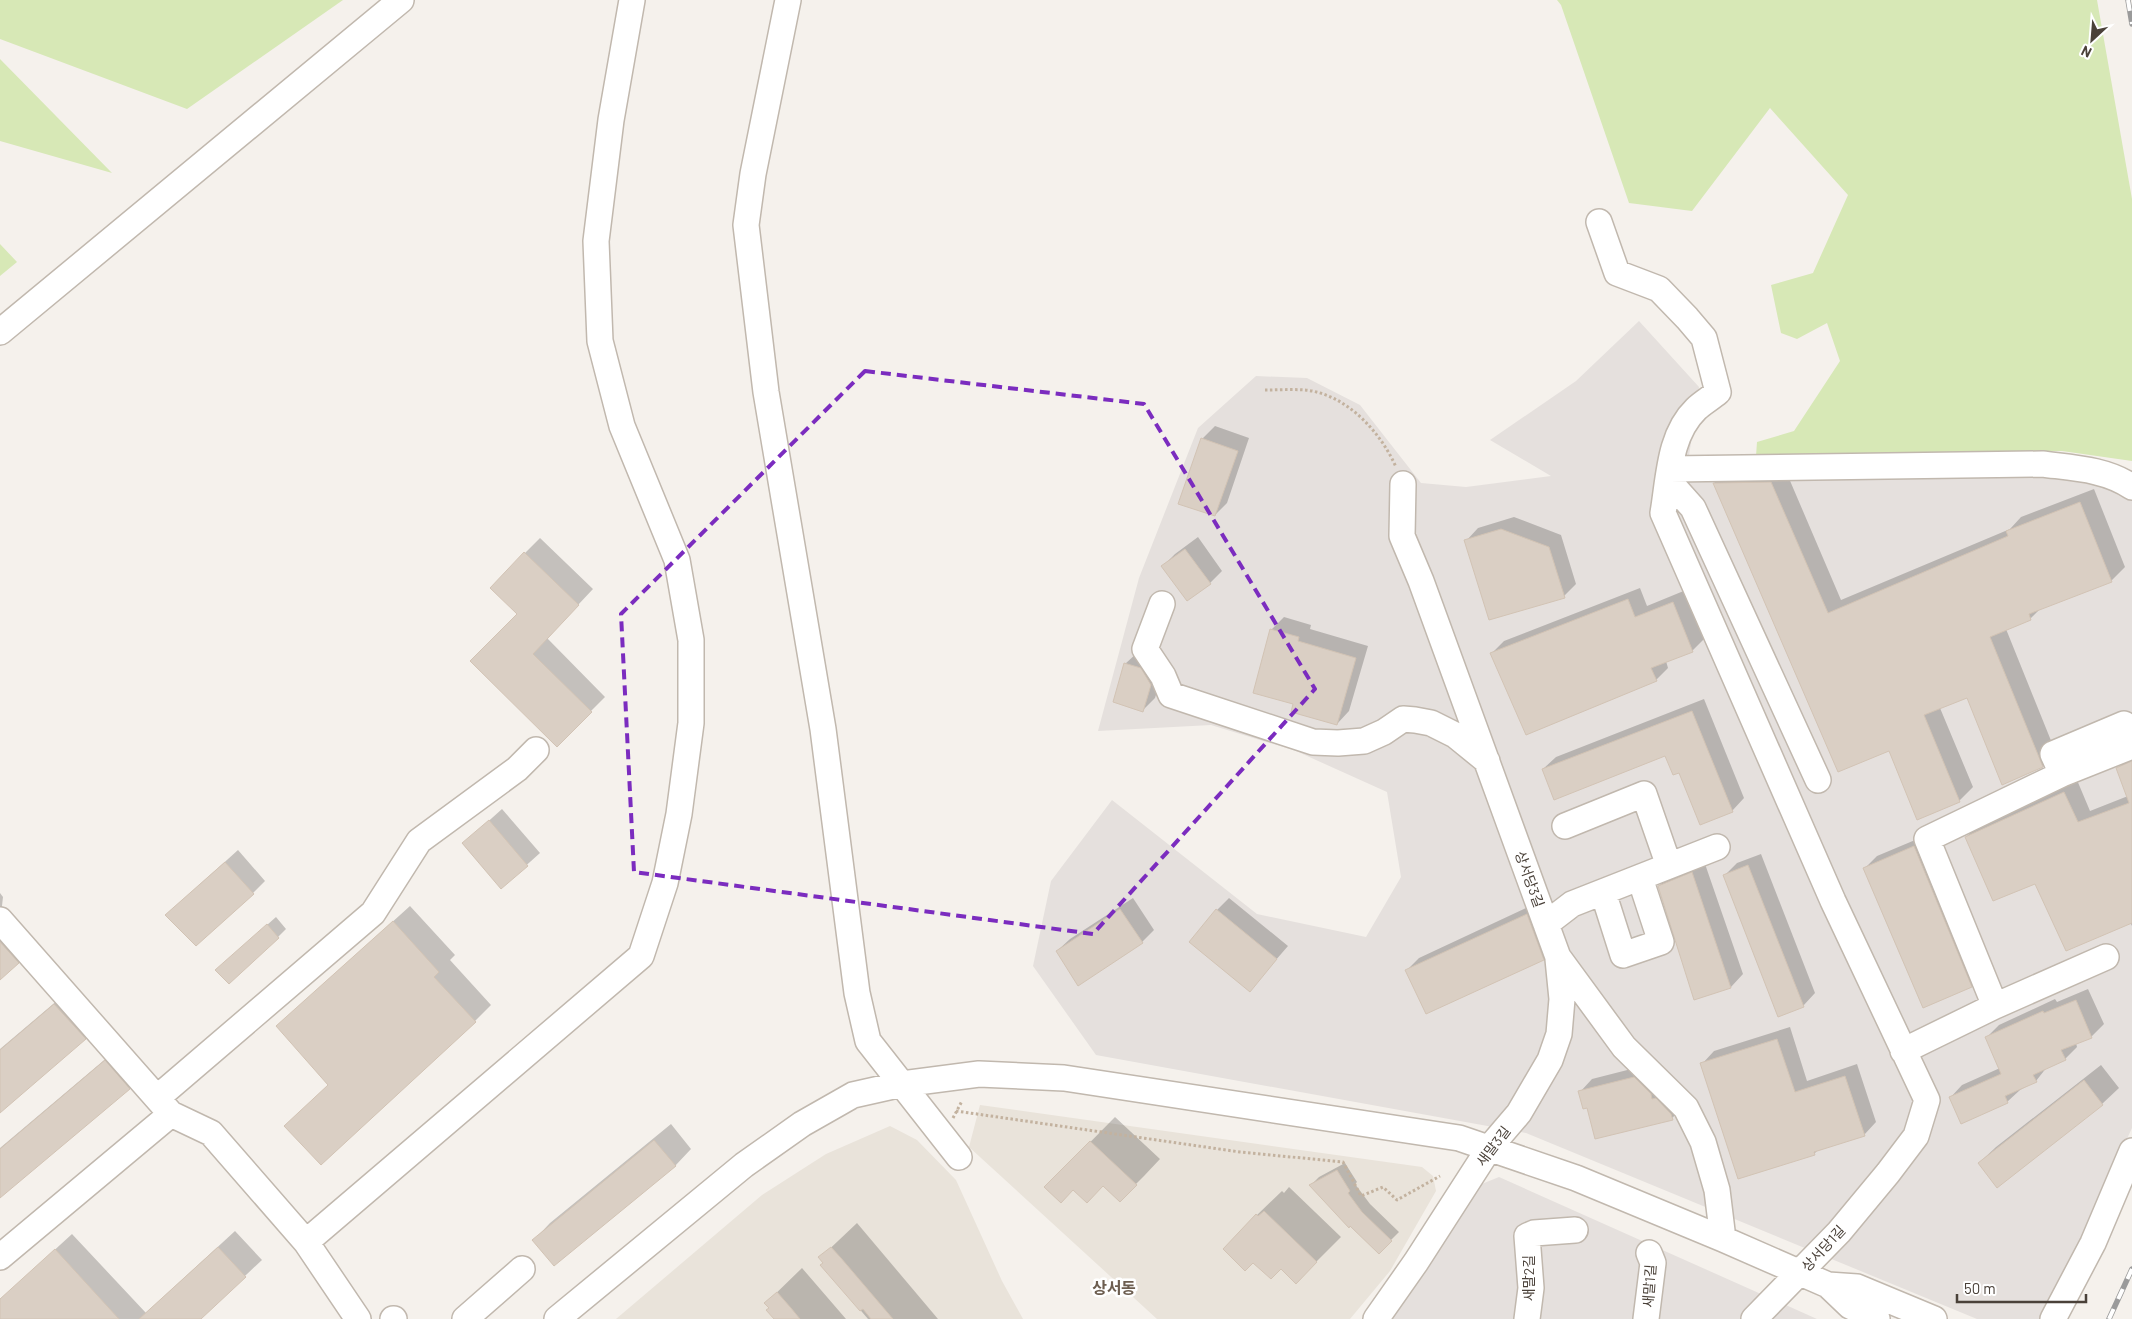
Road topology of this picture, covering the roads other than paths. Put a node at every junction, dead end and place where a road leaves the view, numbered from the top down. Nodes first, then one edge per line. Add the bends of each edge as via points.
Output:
1 (401, 0) edge
2 (632, 0) edge
3 (788, 0) edge
4 (1599, 222) dead end
5 (0, 332) edge
6 (1669, 474) junction
7 (1403, 484) road end
8 (2132, 487) edge
9 (1162, 604) dead end
10 (2128, 735) edge
11 (536, 750) dead end
12 (1487, 761) junction
13 (1818, 780) dead end
14 (1565, 826) dead end
15 (1717, 847) dead end
16 (1669, 866) junction
17 (1640, 878) junction
18 (1602, 892) junction
19 (0, 920) edge
20 (1546, 924) junction
21 (1558, 957) junction
22 (2106, 957) dead end
23 (1995, 1006) junction
24 (1904, 1051) junction
25 (902, 1084) junction
26 (164, 1106) junction
27 (1490, 1147) junction
28 (2132, 1151) edge
29 (959, 1157) dead end
30 (1575, 1230) dead end
31 (1723, 1239) junction
32 (306, 1242) junction
33 (1649, 1253) dead end
34 (0, 1257) edge
35 (522, 1269) dead end
36 (1800, 1273) junction
37 (1828, 1286) junction
38 (358, 1319) edge
39 (465, 1319) edge
40 (557, 1319) edge
41 (1376, 1319) edge
42 (1527, 1319) edge
43 (1646, 1319) edge
44 (1754, 1319) edge
45 (1877, 1319) edge
46 (1934, 1319) edge
47 (2053, 1319) edge

1 - 5 street
2 - 32 street via 611,120 596,241 599,323 600,341 622,426 677,560 691,640 691,723 679,814 665,882 640,956
3 - 25 street via 746,225 766,392 823,730 857,993 868,1041
4 - 6 street, 상서당1길 via 1618,273 1659,289 1704,338 1718,392 1695,409 1679,432
6 - 8 street via 2042,464 2090,470 2122,480
6 - 13 street via 1693,508
6 - 24 street, 상서당1길 via 1663,512 1833,901
7 - 12 street, 상서당3길 via 1402,536
9 - 12 street via 1144,649 1163,676 1171,695 1313,742 1364,741 1403,719 1414,720 1454,735
10 - 23 street via 2053,754 2062,774 1927,839
11 - 26 street via 518,769 419,841 373,913
12 - 20 street, 상서당3길
14 - 16 street via 1644,794
15 - 16 street
16 - 17 street
17 - 18 street
17 - 18 street via 1662,942 1623,954
18 - 20 street via 1572,904
19 - 26 street
20 - 21 street, 상서당3길
21 - 27 street, 새말3길 via 1562,999 1556,1043 1519,1113
21 - 31 street, 상서당3길 via 1624,1046 1686,1108 1703,1142 1717,1190
22 - 23 street
23 - 24 street
24 - 36 street, 상서당1길 via 1927,1100 1916,1136 1839,1232
25 - 27 street via 979,1074 1064,1078 1459,1138
25 - 29 street
25 - 40 street via 854,1095 802,1124 744,1165
26 - 32 street via 211,1133
26 - 34 street
27 - 31 street via 1576,1178
27 - 41 street, 새말3길
28 - 47 street via 2093,1243
30 - 42 street, 새말2길 via 1527,1236 1531,1288
31 - 36 street
32 - 38 street
33 - 43 street, 새말1길 via 1653,1263
35 - 39 street
36 - 37 street
36 - 44 street, 상서당1길
37 - 45 street via 1850,1306
37 - 46 street via 1857,1287

